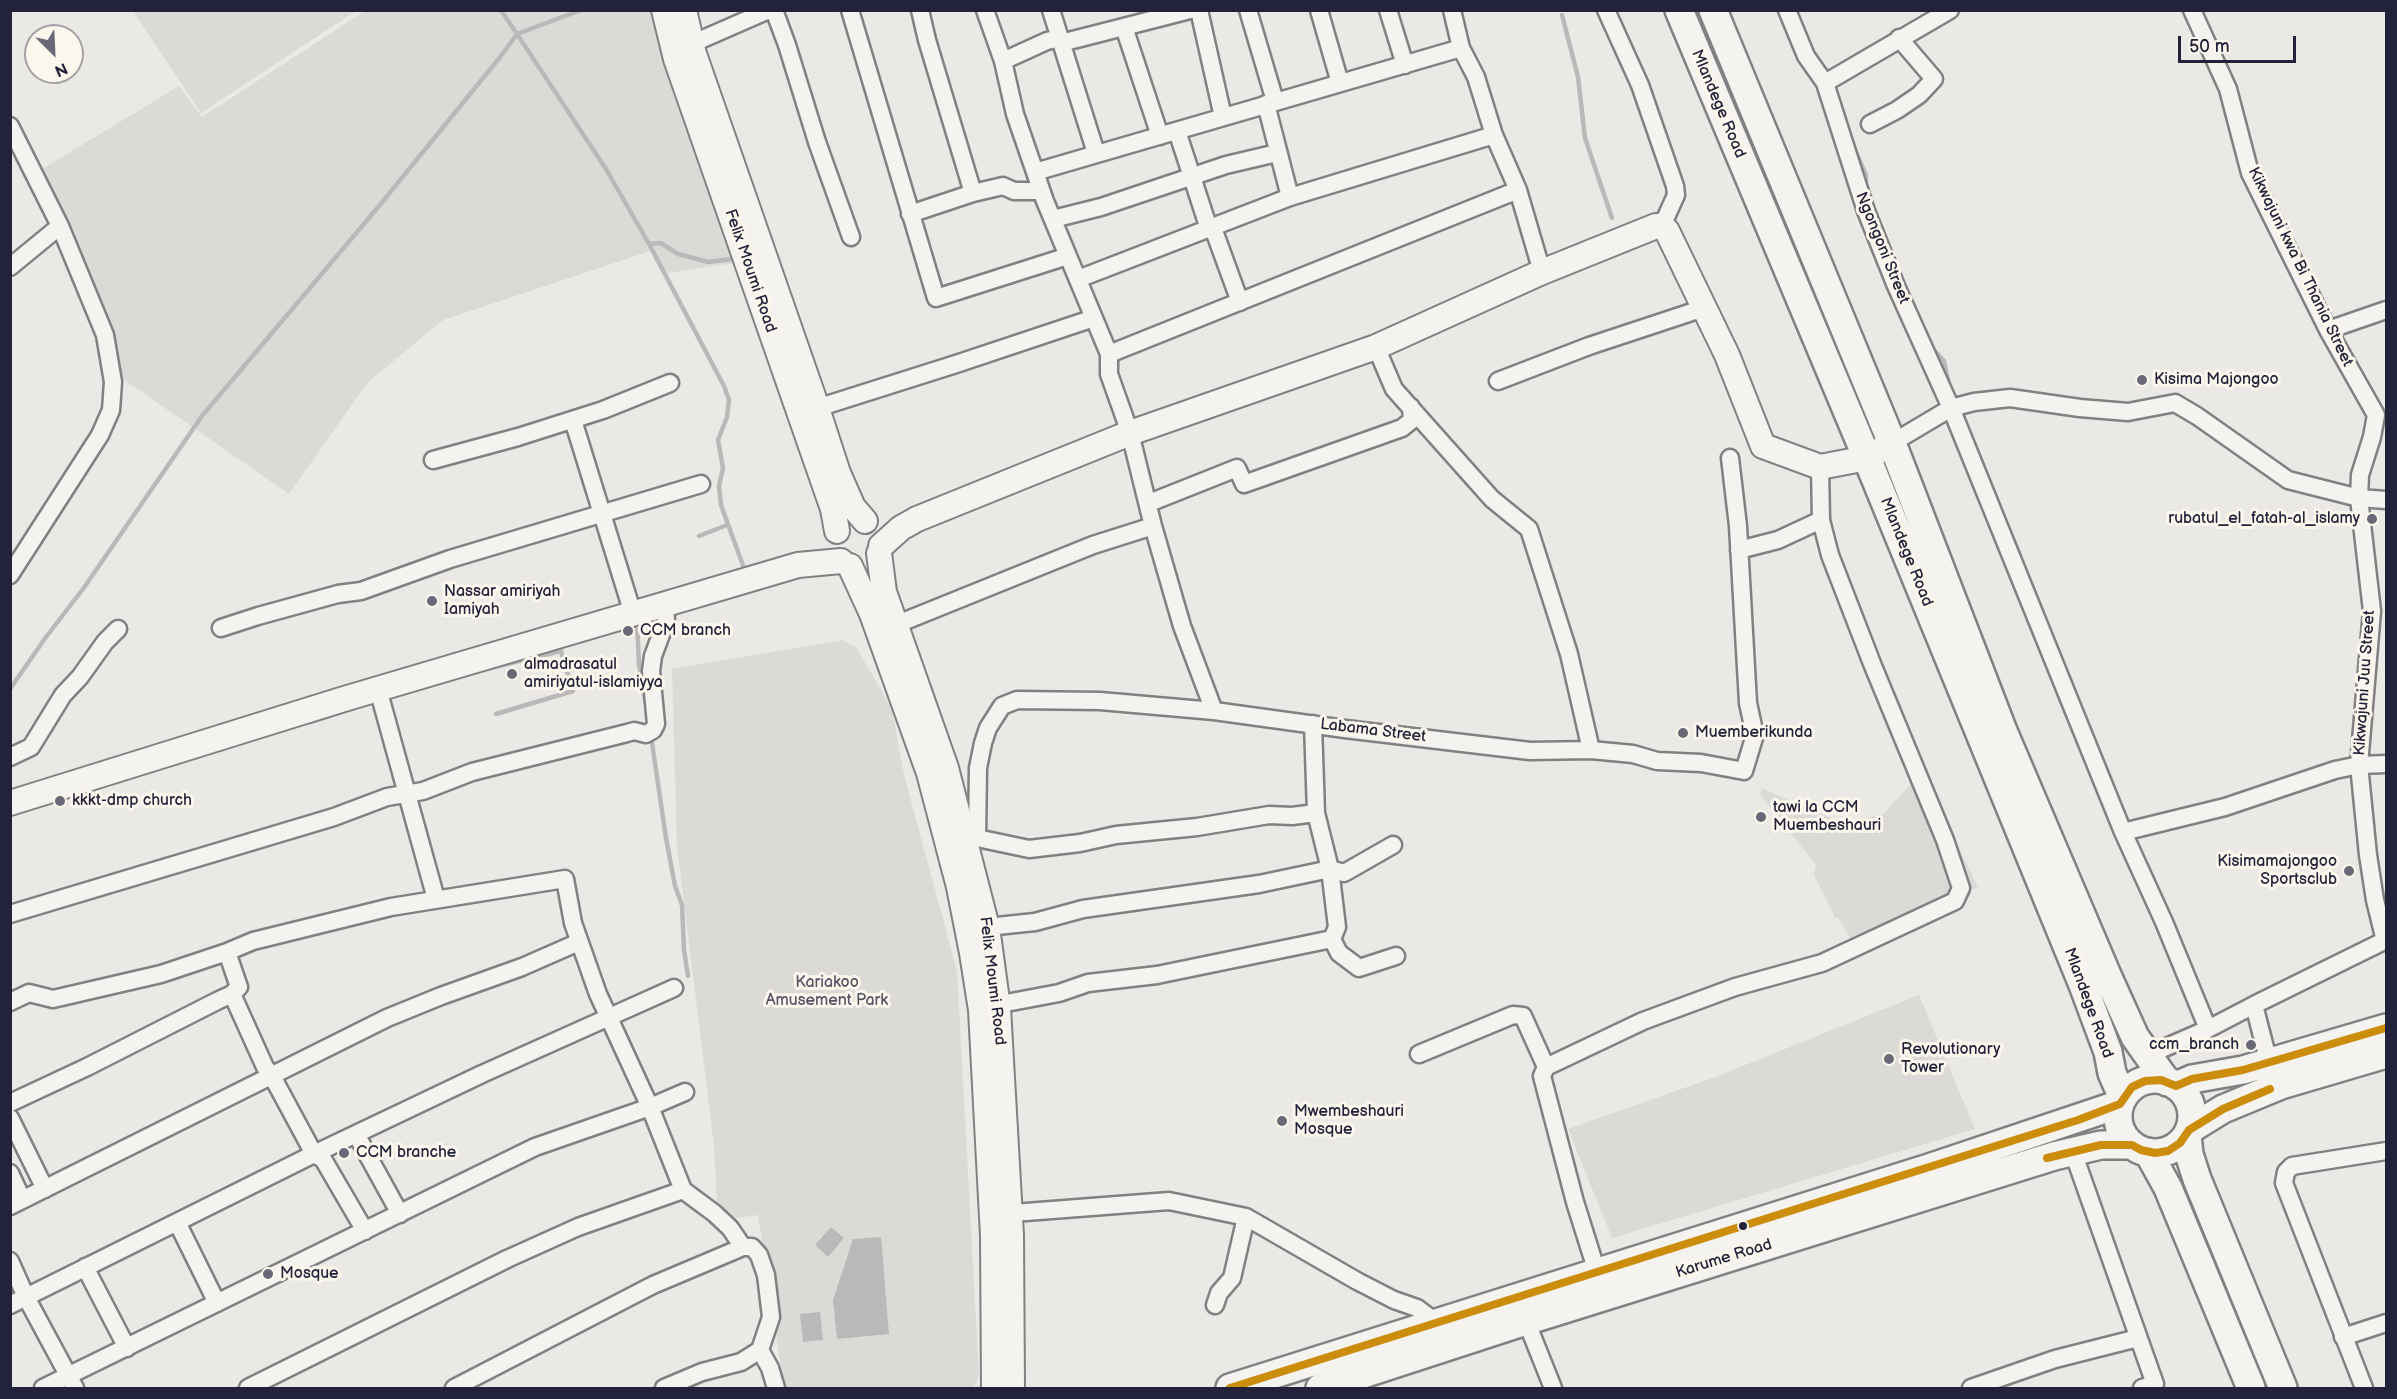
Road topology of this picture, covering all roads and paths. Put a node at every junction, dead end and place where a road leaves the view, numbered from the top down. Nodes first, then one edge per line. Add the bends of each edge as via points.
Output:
1 (664, 10) edge
2 (684, 10) edge
3 (769, 10) edge
4 (774, 10) edge
5 (850, 10) edge
6 (920, 10) edge
7 (985, 10) edge
8 (1051, 10) edge
9 (1190, 10) edge
10 (1199, 10) edge
11 (1248, 10) edge
12 (1319, 10) edge
13 (1388, 10) edge
14 (1452, 10) edge
15 (1606, 10) edge
16 (1679, 10) edge
17 (1787, 10) edge
18 (1950, 10) edge
19 (2192, 10) edge
20 (1716, 18) edge
21 (1124, 27) junction
22 (1899, 38) junction
23 (1691, 39) junction
24 (1060, 40) junction
25 (683, 48) junction
26 (1461, 48) junction
27 (1003, 61) junction
28 (1405, 65) junction
29 (1340, 83) junction
30 (1824, 83) junction
31 (1270, 103) junction
32 (1223, 117) junction
33 (1870, 124) dead end
34 (10, 126) edge
35 (1177, 131) junction
36 (1494, 135) junction
37 (1160, 136) junction
38 (1096, 153) junction
39 (1277, 153) junction
40 (1035, 172) junction
41 (1192, 177) junction
42 (1518, 190) junction
43 (1041, 191) junction
44 (973, 193) junction
45 (1290, 197) junction
46 (910, 214) junction
47 (1053, 219) junction
48 (60, 226) junction
49 (1662, 226) junction
50 (1210, 228) junction
51 (1803, 229) junction
52 (851, 237) dead end
53 (1776, 241) junction
54 (1068, 256) junction
55 (10, 267) edge
56 (1542, 272) junction
57 (1078, 279) junction
58 (1240, 302) junction
59 (1704, 308) junction
60 (2386, 310) edge
61 (1094, 318) junction
62 (2328, 330) junction
63 (783, 338) junction
64 (1376, 347) junction
65 (1109, 354) junction
66 (1498, 381) dead end
67 (670, 383) dead end
68 (1410, 407) junction
69 (817, 408) junction
70 (1951, 408) junction
71 (573, 420) junction
72 (1130, 433) junction
73 (1892, 443) junction
74 (1730, 458) dead end
75 (1867, 458) junction
76 (433, 460) dead end
77 (1820, 468) junction
78 (701, 484) dead end
79 (2360, 498) junction
80 (2386, 500) edge
81 (1149, 503) junction
82 (601, 512) junction
83 (1821, 520) junction
84 (1153, 526) junction
85 (874, 536) junction
86 (840, 550) junction
87 (1739, 550) junction
88 (10, 574) edge
89 (665, 604) junction
90 (633, 614) junction
91 (895, 625) junction
92 (221, 628) dead end
93 (118, 629) dead end
94 (378, 689) junction
95 (1214, 711) junction
96 (1313, 724) junction
97 (1993, 735) junction
98 (1591, 750) junction
99 (10, 757) edge
100 (2386, 764) edge
101 (2359, 765) junction
102 (405, 794) junction
103 (10, 803) edge
104 (1316, 813) junction
105 (2123, 832) junction
106 (971, 840) junction
107 (1392, 845) dead end
108 (1330, 869) junction
109 (436, 899) junction
110 (10, 914) edge
111 (1332, 939) junction
112 (2386, 940) edge
113 (579, 942) junction
114 (983, 943) junction
115 (226, 952) junction
116 (1396, 956) dead end
117 (674, 988) dead end
118 (232, 994) junction
119 (997, 999) junction
120 (10, 1002) edge
121 (2254, 1005) junction
122 (609, 1018) junction
123 (2386, 1028) edge
124 (2208, 1029) junction
125 (1419, 1054) dead end
126 (2386, 1054) edge
127 (2148, 1055) junction
128 (2269, 1063) junction
129 (1546, 1067) junction
130 (272, 1076) junction
131 (2171, 1084) junction
132 (685, 1092) dead end
133 (2122, 1101) junction
134 (10, 1103) edge
135 (650, 1107) junction
136 (10, 1118) edge
137 (2188, 1132) junction
138 (356, 1134) junction
139 (2140, 1149) junction
140 (2073, 1152) junction
141 (314, 1154) junction
142 (2385, 1154) edge
143 (10, 1173) edge
144 (45, 1189) junction
145 (683, 1190) junction
146 (16, 1202) edge
147 (400, 1214) junction
148 (1001, 1214) junction
149 (1246, 1217) junction
150 (177, 1222) junction
151 (365, 1231) junction
152 (743, 1247) junction
153 (10, 1261) edge
154 (85, 1267) junction
155 (1597, 1272) junction
156 (26, 1296) junction
157 (217, 1304) junction
158 (10, 1305) edge
159 (1215, 1305) dead end
160 (1522, 1310) junction
161 (1437, 1323) junction
162 (2386, 1323) edge
163 (2343, 1337) junction
164 (2138, 1338) junction
165 (127, 1348) junction
166 (760, 1350) junction
167 (72, 1382) edge
168 (2152, 1387) edge
169 (43, 1389) edge
170 (248, 1389) edge
171 (454, 1389) edge
172 (664, 1389) edge
173 (776, 1389) edge
174 (994, 1389) edge
175 (1012, 1389) edge
176 (1230, 1389) edge
177 (1320, 1389) edge
178 (1553, 1389) edge
179 (1971, 1389) edge
180 (2251, 1389) edge
181 (2283, 1389) edge
182 (2364, 1389) edge

1 - 25 main road, Felix Moumi Road
2 - 25 main road, Felix Moumi Road
3 - 25 street
4 - 52 street
5 - 46 street
6 - 44 street
7 - 27 street
8 - 24 street
9 - 21 street
10 - 32 street
11 - 31 street
12 - 29 street
13 - 28 street
14 - 26 street
15 - 49 street via 1640,84 1675,186 1676,195
16 - 23 main road, Mlandege Road
17 - 30 street, Ngongoni Street via 1806,56
18 - 22 street
19 - 62 street, Kikwajuni kwa Bi Thania Street via 2228,89 2250,173
20 - 23 main road
20 - 51 main road, Mlandege Road
21 - 24 street
21 - 37 street
22 - 30 street
22 - 33 street via 1934,79 1919,95
23 - 53 main road, Mlandege Road
24 - 27 street
24 - 38 street
25 - 63 main road, Felix Moumi Road
26 - 28 street
26 - 36 street via 1476,77
27 - 40 street via 1015,114
28 - 29 street
29 - 31 street
30 - 70 street, Ngongoni Street via 1866,211
31 - 32 street
31 - 39 street
32 - 35 street
34 - 48 street
35 - 37 street
35 - 41 street
36 - 42 street
36 - 45 street
37 - 38 street
38 - 40 street
39 - 41 street
39 - 45 street
40 - 43 street
41 - 47 street
41 - 50 street
42 - 56 street
42 - 58 street
43 - 44 street via 1014,191 1003,186
43 - 47 street
44 - 46 street
45 - 50 street
46 - 54 street via 936,298
47 - 54 street
48 - 55 street
48 - 88 street via 105,335 112,382 111,410 100,435
49 - 56 main road
49 - 59 main road
50 - 57 street
50 - 58 street
51 - 53 main road
51 - 73 main road, Mlandege Road
53 - 75 main road, Mlandege Road
54 - 57 street
56 - 64 main road
57 - 61 street
58 - 65 street
59 - 66 street
59 - 77 main road via 1762,446
60 - 62 street
61 - 65 street
61 - 69 street
62 - 79 street, Kikwajuni kwa Bi Thania Street via 2376,415 2360,476
63 - 69 main road, Felix Moumi Road
63 - 86 main road, Felix Moumi Road via 833,509
64 - 68 street via 1394,389
64 - 72 main road
65 - 72 street via 1109,374
67 - 71 street
68 - 81 street via 1412,420 1402,429 1244,484 1237,468
68 - 98 street via 1492,499 1529,529 1569,654
69 - 85 main road, Felix Moumi Road via 838,473
70 - 73 street
70 - 79 street via 2010,398 2128,412 2175,404 2288,480
70 - 105 street, Ngongoni Street
71 - 76 street
71 - 82 street
72 - 81 street
72 - 85 main road
73 - 75 main road
73 - 97 main road, Mlandege Road
74 - 87 street
75 - 77 main road
75 - 97 main road, Mlandege Road
77 - 83 street
78 - 82 street
79 - 80 street
79 - 101 street, Kikwajuni Juu Street via 2372,611
81 - 84 street
82 - 90 street
82 - 92 street via 361,591
83 - 87 street via 1778,540
83 - 129 street via 1830,555 1873,666 1945,840 1961,888 1955,901 1822,963 1735,987 1652,1018
84 - 91 street via 1082,549
84 - 95 street via 1182,626
85 - 86 main road via 852,520
85 - 86 main road via 870,563 857,567
85 - 91 main road, Felix Moumi Road via 884,592
86 - 89 main road
86 - 114 main road, Felix Moumi Road via 864,593 876,625 929,773 959,887
87 - 98 street, Labama Street via 1748,703 1754,738 1744,771
89 - 90 main road
89 - 102 street via 666,621 651,671 656,724 649,732 634,731 472,772
90 - 94 main road
91 - 106 main road, Felix Moumi Road
93 - 99 street via 63,695 31,747
94 - 102 street
94 - 103 main road
95 - 96 street, Labama Street
95 - 106 street, Labama Street via 1100,701 1017,700 1002,706 988,728 978,768
96 - 98 street, Labama Street via 1530,751
96 - 104 street
97 - 127 main road, Mlandege Road via 2135,1036
97 - 133 main road, Mlandege Road via 2108,1052
100 - 101 street
101 - 105 street via 2209,812
101 - 112 street, Kikwajuni Juu Street via 2368,855
102 - 109 street
102 - 110 street
104 - 106 street via 1269,815 1029,849
104 - 108 street
105 - 124 street, Ngongoni Street
106 - 114 main road, Felix Moumi Road
107 - 108 street via 1344,873
108 - 111 street via 1337,927
108 - 114 street via 1258,884 1083,909 1035,922
109 - 113 street via 565,879
109 - 115 street via 253,941
111 - 116 street via 1340,953 1359,968
111 - 119 street via 1157,975 1088,983 1006,1003
112 - 121 street
113 - 122 street
113 - 130 street via 387,1017
114 - 119 main road, Felix Moumi Road
114 - 148 main road, Felix Moumi Road via 981,1010
115 - 118 street via 239,987
115 - 120 street via 150,976 53,999 29,993
117 - 122 street
118 - 130 street
118 - 134 street
119 - 148 main road, Felix Moumi Road
121 - 124 street
121 - 128 street
122 - 135 street
122 - 138 street
123 - 128 main road
124 - 127 street
125 - 129 street via 1514,1015 1523,1016
126 - 137 main road via 2281,1085 2223,1109
127 - 131 main road, Mlandege Road
128 - 131 main road
129 - 155 street via 1542,1076 1549,1107
130 - 141 street
130 - 144 street
131 - 133 main road via 2153,1080 2138,1084
131 - 137 main road via 2190,1104 2192,1119
132 - 135 street
133 - 139 main road via 2119,1125
133 - 155 main road, Karume Road via 1962,1157
135 - 145 street
135 - 147 street via 535,1147
136 - 144 street
137 - 139 main road via 2168,1150
137 - 181 main road via 2189,1154 2197,1179
138 - 141 street
138 - 147 street
139 - 140 main road, Karume Road via 2101,1145
139 - 180 main road via 2168,1188
140 - 160 main road, Karume Road
140 - 164 street
141 - 150 street
141 - 151 street via 323,1159
142 - 163 street via 2292,1166 2286,1172 2284,1183
143 - 146 street
144 - 146 street
145 - 152 street via 730,1228
145 - 170 street via 579,1227 507,1259
147 - 151 street
148 - 149 street via 1169,1201
148 - 174 main road, Felix Moumi Road
148 - 175 main road, Felix Moumi Road
149 - 159 street via 1232,1278 1219,1293
149 - 161 street via 1357,1281 1417,1308
150 - 154 street
150 - 157 street
151 - 157 street
152 - 166 street via 752,1247 759,1255 765,1275 771,1317
152 - 171 street via 653,1285
153 - 156 street
154 - 156 street
154 - 165 street
155 - 160 main road, Karume Road
156 - 158 street
156 - 167 street
157 - 165 street
160 - 161 main road, Karume Road
160 - 177 main road, Karume Road
160 - 178 street
161 - 176 main road, Karume Road
162 - 163 street
163 - 182 street
164 - 168 street
164 - 179 street via 2055,1359
165 - 167 street
166 - 172 street via 741,1362 702,1372
166 - 173 street
167 - 169 street

